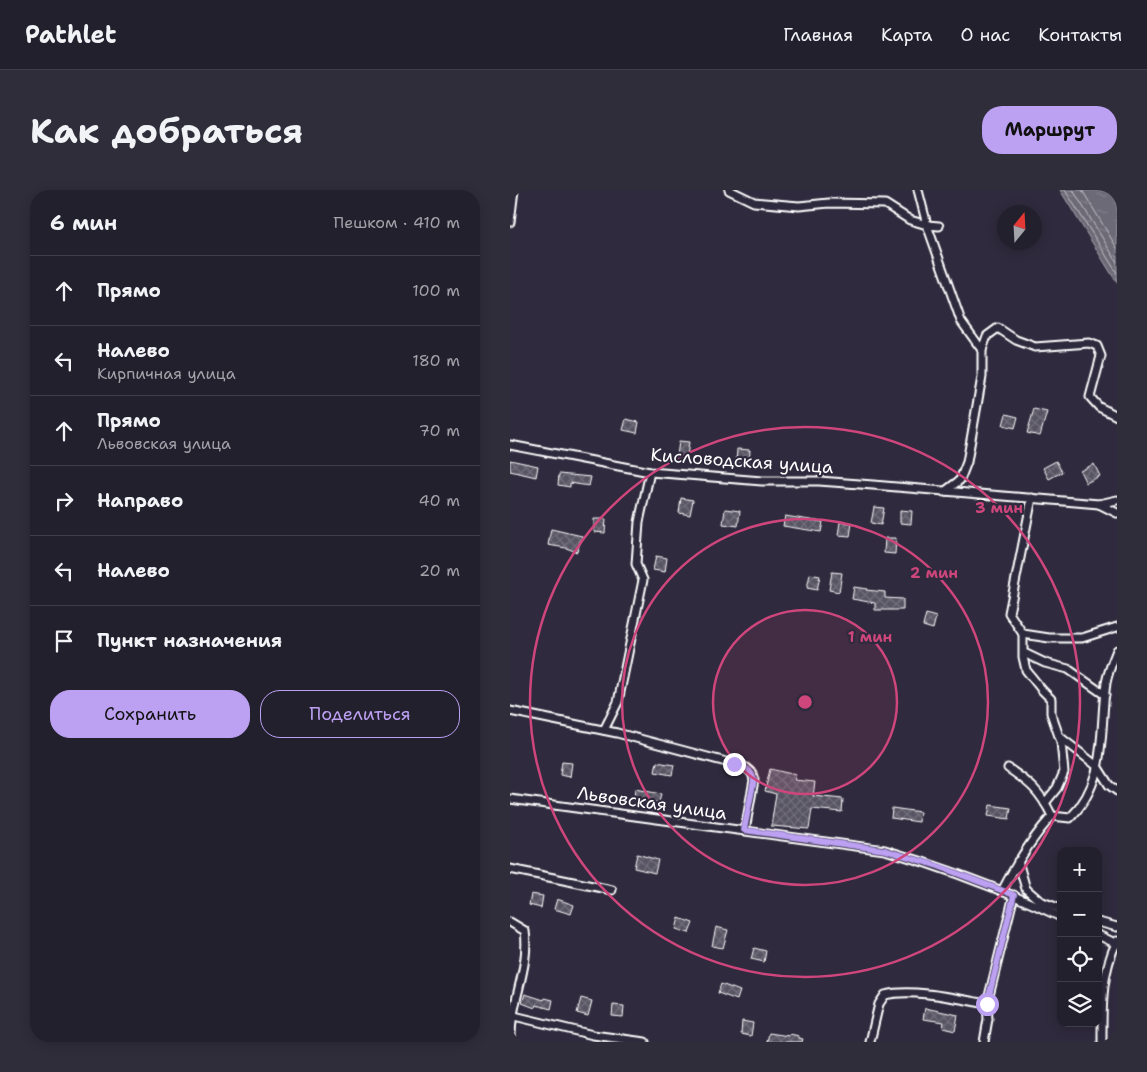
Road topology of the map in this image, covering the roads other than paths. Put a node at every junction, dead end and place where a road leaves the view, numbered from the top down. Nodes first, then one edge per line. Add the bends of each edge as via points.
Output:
1 (514, 190) edge
2 (729, 190) edge
3 (918, 190) edge
4 (510, 222) edge
5 (927, 226) junction
6 (939, 226) dead end
7 (982, 350) junction
8 (1117, 416) edge
9 (510, 445) edge
10 (650, 472) junction
11 (944, 492) junction
12 (1032, 498) junction
13 (1117, 500) edge
14 (1099, 504) junction
15 (1117, 513) edge
16 (1117, 627) edge
17 (1023, 634) junction
18 (1117, 650) edge
19 (1024, 653) junction
20 (1105, 695) junction
21 (510, 711) edge
22 (604, 730) junction
23 (1059, 737) junction
24 (1097, 766) junction
25 (1008, 768) dead end
26 (1117, 791) edge
27 (510, 799) edge
28 (1045, 802) junction
29 (1052, 816) junction
30 (744, 830) junction
31 (1018, 861) junction
32 (510, 869) edge
33 (612, 890) dead end
34 (1002, 891) junction
35 (1014, 895) junction
36 (1057, 907) edge
37 (1057, 915) edge
38 (510, 922) edge
39 (1102, 923) edge
40 (1117, 926) edge
41 (1102, 937) edge
42 (1117, 943) edge
43 (1113, 959) edge
44 (987, 1004) junction
45 (511, 1015) edge
46 (510, 1042) edge
47 (645, 1042) edge
48 (870, 1042) edge
49 (984, 1042) edge
50 (1102, 1042) edge

1 - 4 street
2 - 5 street via 754,202 799,206 885,204 910,220
3 - 5 street
5 - 6 street
5 - 7 street via 961,321
7 - 8 street via 987,336 998,328 1035,347 1089,342 1097,346 1102,356 1090,397 1099,407
7 - 11 street via 982,377 967,462 960,480
9 - 10 street, Кисловодская улица
10 - 11 street, Кисловодская улица via 762,481 864,484
10 - 22 street via 636,564 643,580 618,702
11 - 12 street, Кисловодская улица
12 - 14 street, Кисловодская улица
12 - 17 street via 1009,613
13 - 14 street
14 - 15 street
16 - 17 street via 1082,638
17 - 19 street
18 - 20 street
19 - 20 street via 1068,669
19 - 23 street via 1026,670 1051,699 1051,713
20 - 24 street
21 - 22 street
22 - 30 street via 745,767 754,780
23 - 24 street
23 - 28 street via 1064,772
24 - 26 street via 1109,786
24 - 29 street via 1092,789 1082,806 1070,818
25 - 28 street via 1034,788
27 - 30 street, Львовская улица
28 - 29 street
29 - 31 street
30 - 34 street, Львовская улица via 885,850
31 - 34 street
31 - 36 street via 1026,889 1040,901
32 - 33 street
34 - 35 street, Львовская улица
35 - 37 street, Львовская улица
35 - 44 street
38 - 45 street via 525,931 527,945
39 - 40 street
41 - 42 street
42 - 43 street
43 - 50 street via 1103,988
44 - 48 street via 940,996 885,995 879,1004
44 - 49 street
45 - 46 street
45 - 47 street via 594,1035

